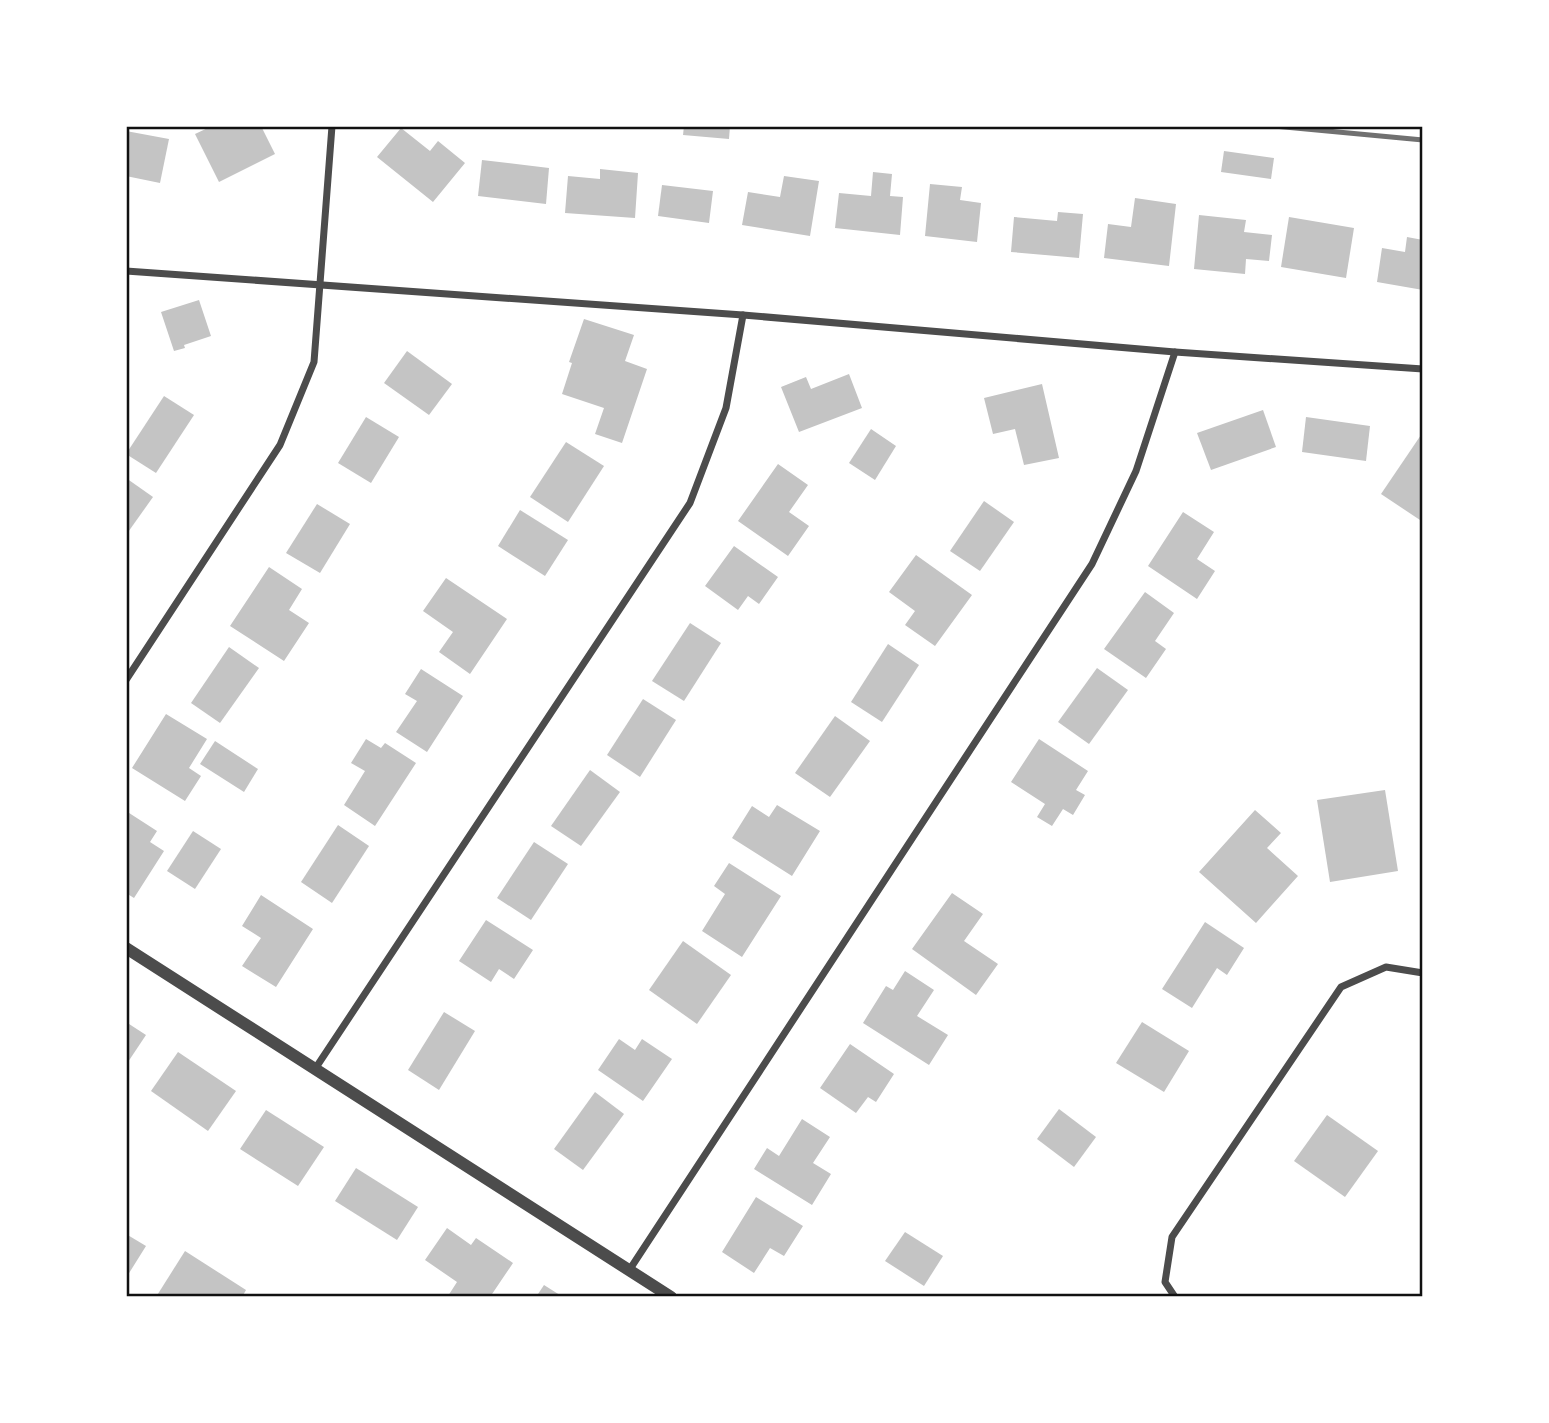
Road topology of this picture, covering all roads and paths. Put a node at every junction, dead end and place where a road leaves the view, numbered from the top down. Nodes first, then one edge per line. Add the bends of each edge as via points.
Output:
1 (332, 126) edge
2 (126, 271) edge
3 (320, 285) junction
4 (743, 315) junction
5 (1175, 352) junction
6 (1423, 369) edge
7 (126, 680) edge
8 (126, 948) edge
9 (1423, 973) edge
10 (315, 1069) junction
11 (630, 1269) junction
12 (671, 1297) edge
13 (1175, 1297) edge

1 - 3 street
2 - 3 street
3 - 4 street
3 - 7 street via 314,362 280,445
4 - 5 street
4 - 10 street via 726,408 690,502
5 - 6 street
5 - 11 street via 1136,471 1092,564
8 - 10 street
9 - 13 street via 1386,967 1341,987 1172,1237 1165,1282
10 - 11 street
11 - 12 street

